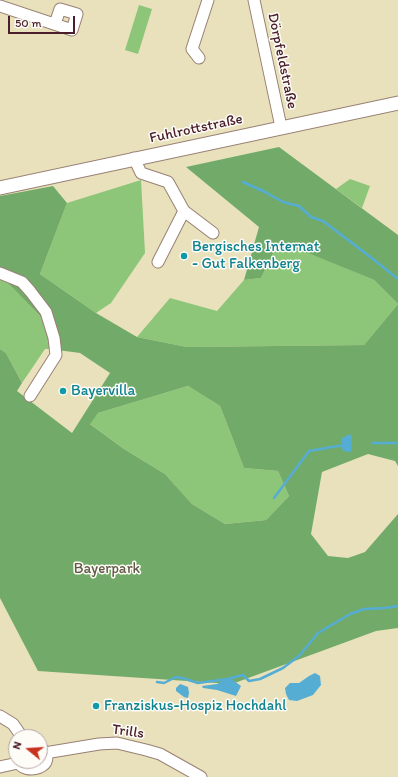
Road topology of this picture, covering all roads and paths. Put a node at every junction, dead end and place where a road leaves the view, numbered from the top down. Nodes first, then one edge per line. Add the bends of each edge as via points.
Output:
1 (208, 0) edge
2 (254, 0) edge
3 (0, 6) edge
4 (54, 24) dead end
5 (199, 58) dead end
6 (398, 103) edge
7 (281, 127) junction
8 (134, 158) junction
9 (0, 188) edge
10 (184, 211) junction
11 (213, 233) dead end
12 (158, 262) dead end
13 (0, 273) edge
14 (30, 396) dead end
15 (0, 716) edge
16 (16, 729) edge
17 (48, 750) edge
18 (22, 769) edge
19 (40, 775) edge
20 (201, 777) edge

1 - 5 street via 192,49
2 - 7 street, Dörpfeldstraße
3 - 4 street
6 - 7 street, Fuhlrottstraße
7 - 8 street, Fuhlrottstraße
8 - 9 street, Fuhlrottstraße
8 - 10 street via 140,173 168,182
10 - 11 street
10 - 12 street
13 - 14 street via 22,282 30,291 46,312 54,338 56,356
15 - 16 street
17 - 20 street, Trills via 117,743 160,754
18 - 19 street via 26,773

